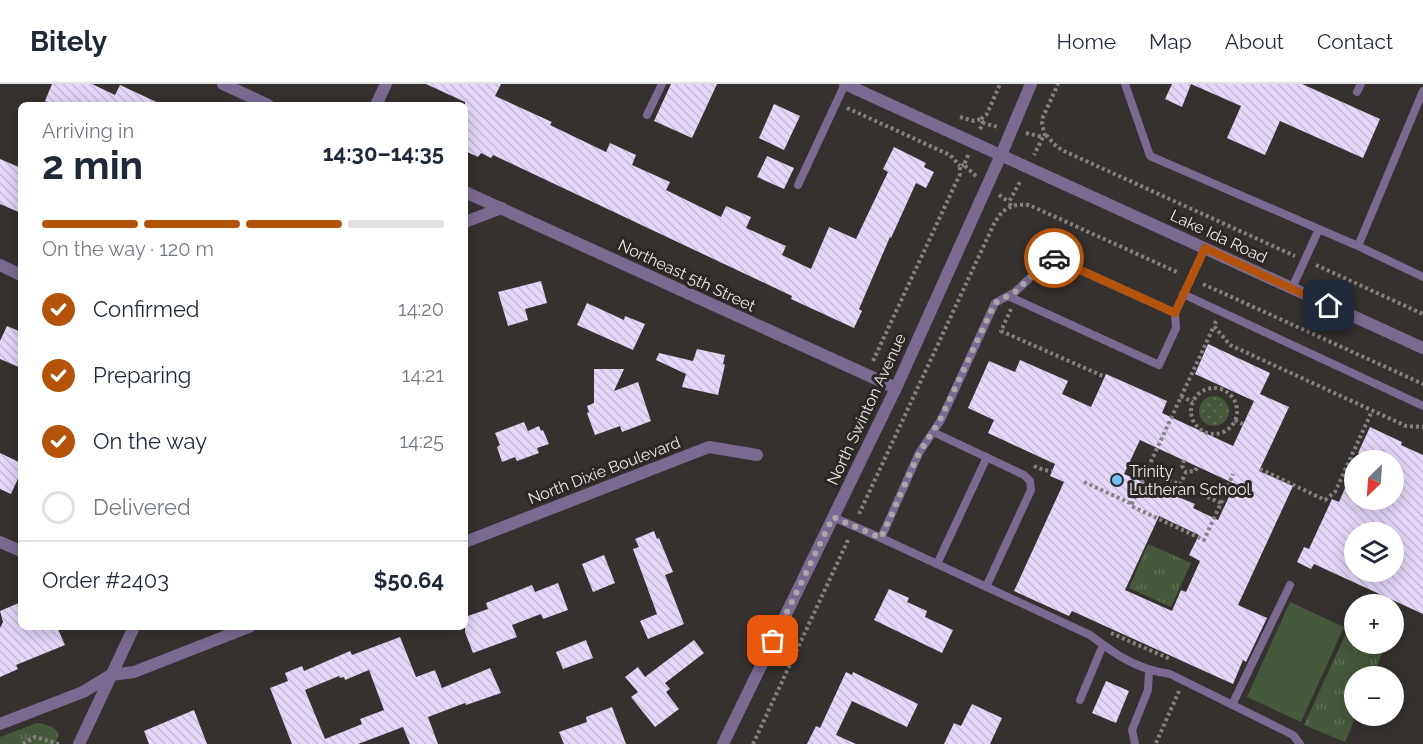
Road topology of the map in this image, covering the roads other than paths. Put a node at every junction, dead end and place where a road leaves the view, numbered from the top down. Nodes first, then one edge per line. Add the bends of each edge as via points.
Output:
1 (223, 84) edge
2 (386, 84) edge
3 (662, 84) edge
4 (845, 84) edge
5 (1031, 84) edge
6 (1125, 84) edge
7 (1361, 84) edge
8 (862, 87) edge
9 (1423, 91) edge
10 (1357, 92) dead end
11 (262, 102) edge
12 (377, 102) edge
13 (647, 115) dead end
14 (1000, 155) junction
15 (798, 185) dead end
16 (468, 193) edge
17 (502, 208) junction
18 (468, 221) edge
19 (1318, 229) junction
20 (1358, 246) junction
21 (1205, 248) junction
22 (0, 265) edge
23 (18, 274) edge
24 (1423, 277) edge
25 (1292, 288) junction
26 (1183, 294) junction
27 (1011, 298) junction
28 (1175, 313) junction
29 (1423, 348) edge
30 (896, 388) junction
31 (1423, 406) edge
32 (933, 432) junction
33 (758, 455) dead end
34 (987, 457) junction
35 (833, 517) junction
36 (881, 538) junction
37 (468, 541) edge
38 (0, 542) edge
39 (18, 550) edge
40 (937, 564) junction
41 (1290, 585) dead end
42 (986, 587) junction
43 (133, 630) edge
44 (241, 630) edge
45 (1103, 645) junction
46 (1149, 671) junction
47 (111, 675) junction
48 (1080, 700) dead end
49 (1232, 705) junction
50 (0, 724) edge
51 (79, 744) edge
52 (723, 744) edge
53 (1135, 744) edge
54 (1300, 744) edge

1 - 11 street
2 - 12 street
3 - 13 lane
4 - 8 street, Lake Ida Road
4 - 15 lane
5 - 14 street, North Swinton Avenue
6 - 19 lane via 1150,156
7 - 10 lane
8 - 14 street, Lake Ida Road
9 - 20 lane
14 - 21 street, Lake Ida Road
14 - 30 street, North Swinton Avenue
16 - 17 street, Northeast 5th Street
17 - 18 street
17 - 30 street, Northeast 5th Street
19 - 20 lane
19 - 25 lane
20 - 24 lane
21 - 25 street, Lake Ida Road
21 - 26 lane
22 - 23 street
25 - 29 street, Lake Ida Road
26 - 28 lane
26 - 31 lane
27 - 28 lane via 1047,255
27 - 28 lane via 1159,365 1176,328
27 - 32 lane via 995,303
30 - 35 street, North Swinton Avenue
32 - 34 lane
32 - 36 lane via 919,453
33 - 37 street, North Dixie Boulevard via 709,447
34 - 40 lane
34 - 42 lane via 1024,475 1031,486
35 - 36 lane
35 - 52 street, North Swinton Avenue
36 - 40 lane
38 - 39 street
40 - 42 lane
41 - 49 lane
42 - 45 lane via 1090,635
43 - 47 street
44 - 47 street via 134,672
45 - 46 lane
45 - 48 lane
46 - 49 lane via 1170,674
46 - 53 lane via 1148,690 1132,730
47 - 50 street via 83,692
47 - 51 street
49 - 54 lane via 1293,735

